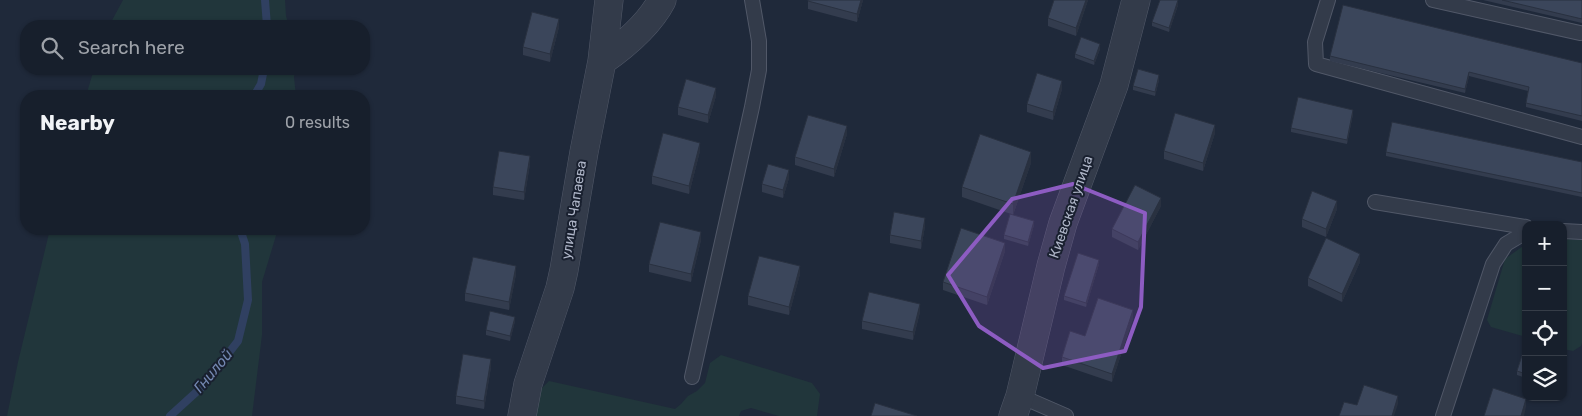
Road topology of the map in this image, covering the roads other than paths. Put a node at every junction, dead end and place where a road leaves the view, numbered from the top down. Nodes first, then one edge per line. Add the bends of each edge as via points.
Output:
1 (609, 0) edge
2 (662, 0) edge
3 (752, 0) edge
4 (1136, 0) edge
5 (1328, 0) edge
6 (1434, 0) edge
7 (1580, 33) dead end
8 (602, 61) junction
9 (1582, 137) edge
10 (1376, 202) dead end
11 (1522, 226) edge
12 (1567, 231) edge
13 (1582, 232) edge
14 (1522, 234) edge
15 (692, 377) dead end
16 (1016, 406) edge
17 (522, 416) edge
18 (1066, 416) edge
19 (1443, 416) edge

1 - 8 street, улица Чапаева
2 - 8 street via 630,39
3 - 15 lane via 759,41 759,70
4 - 16 street, Киевская улица via 1114,85 1063,223
5 - 9 lane via 1315,42 1316,64
6 - 7 lane
8 - 17 street, улица Чапаева via 560,288 528,384
10 - 11 lane
12 - 13 lane
14 - 19 lane via 1506,244 1492,264
16 - 18 lane

